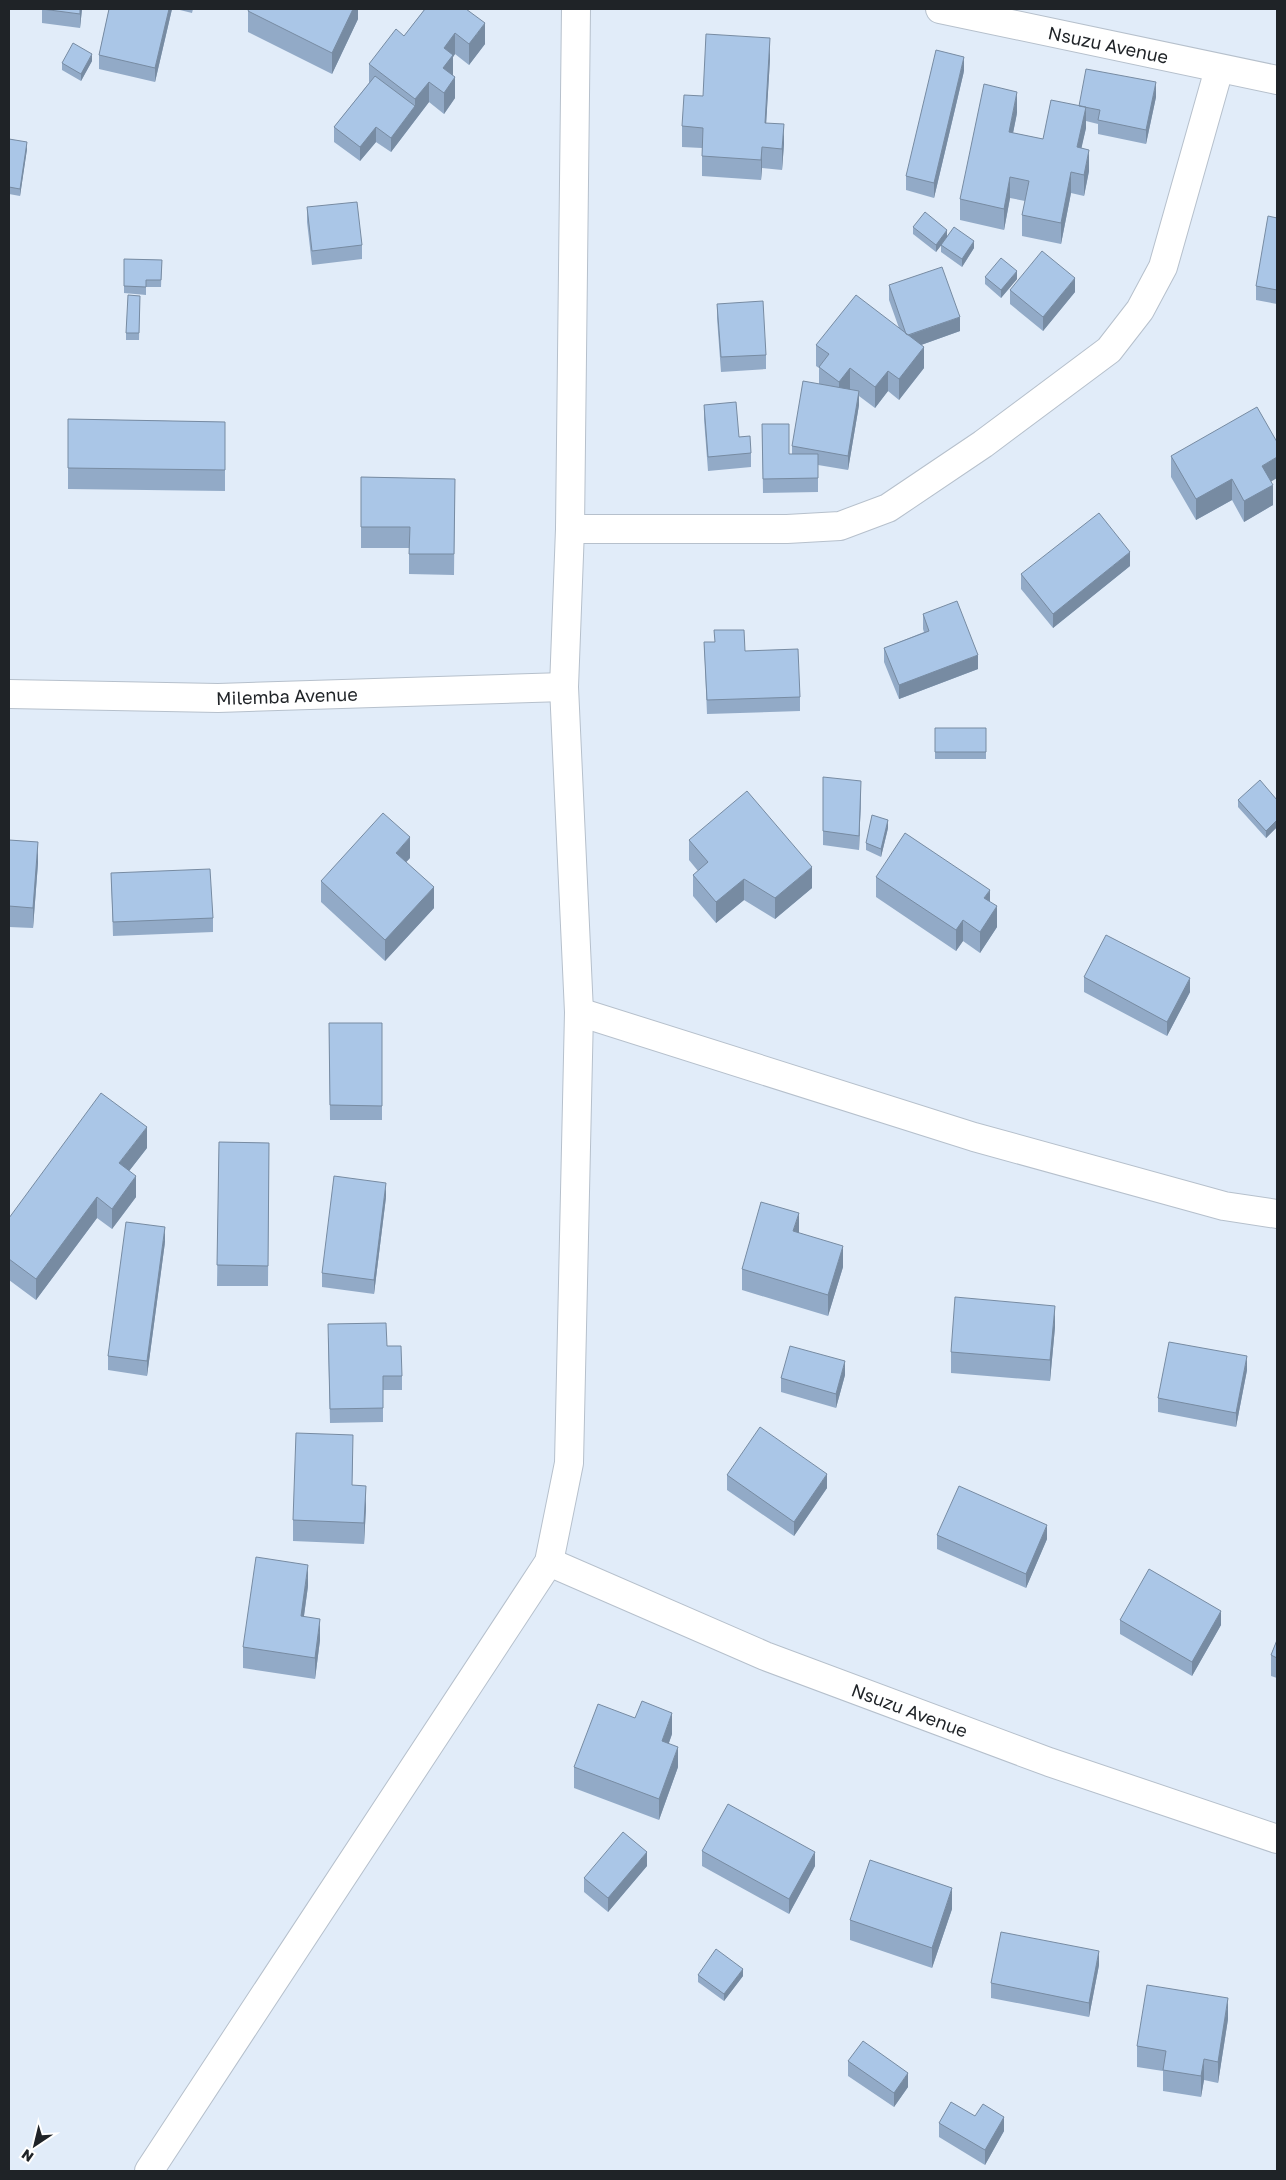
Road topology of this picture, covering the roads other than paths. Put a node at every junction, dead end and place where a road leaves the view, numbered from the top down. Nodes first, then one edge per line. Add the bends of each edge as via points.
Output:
1 (576, 9) edge
2 (940, 9) edge
3 (1219, 69) junction
4 (1277, 80) edge
5 (570, 529) junction
6 (564, 687) junction
7 (9, 694) edge
8 (579, 1012) junction
9 (1277, 1214) edge
10 (550, 1562) junction
11 (1277, 1839) edge
12 (150, 2171) edge

1 - 5 street
2 - 3 street, Nsuzu Avenue
3 - 4 street, Nsuzu Avenue
3 - 5 street via 1163,268 1140,310 1109,350 983,444 888,508 840,526
5 - 6 street
6 - 7 street, Milemba Avenue via 218,698
6 - 8 street
8 - 9 street via 974,1138 1224,1206
8 - 10 street via 570,1463
10 - 11 street, Nsuzu Avenue via 765,1656 1049,1762
10 - 12 street

